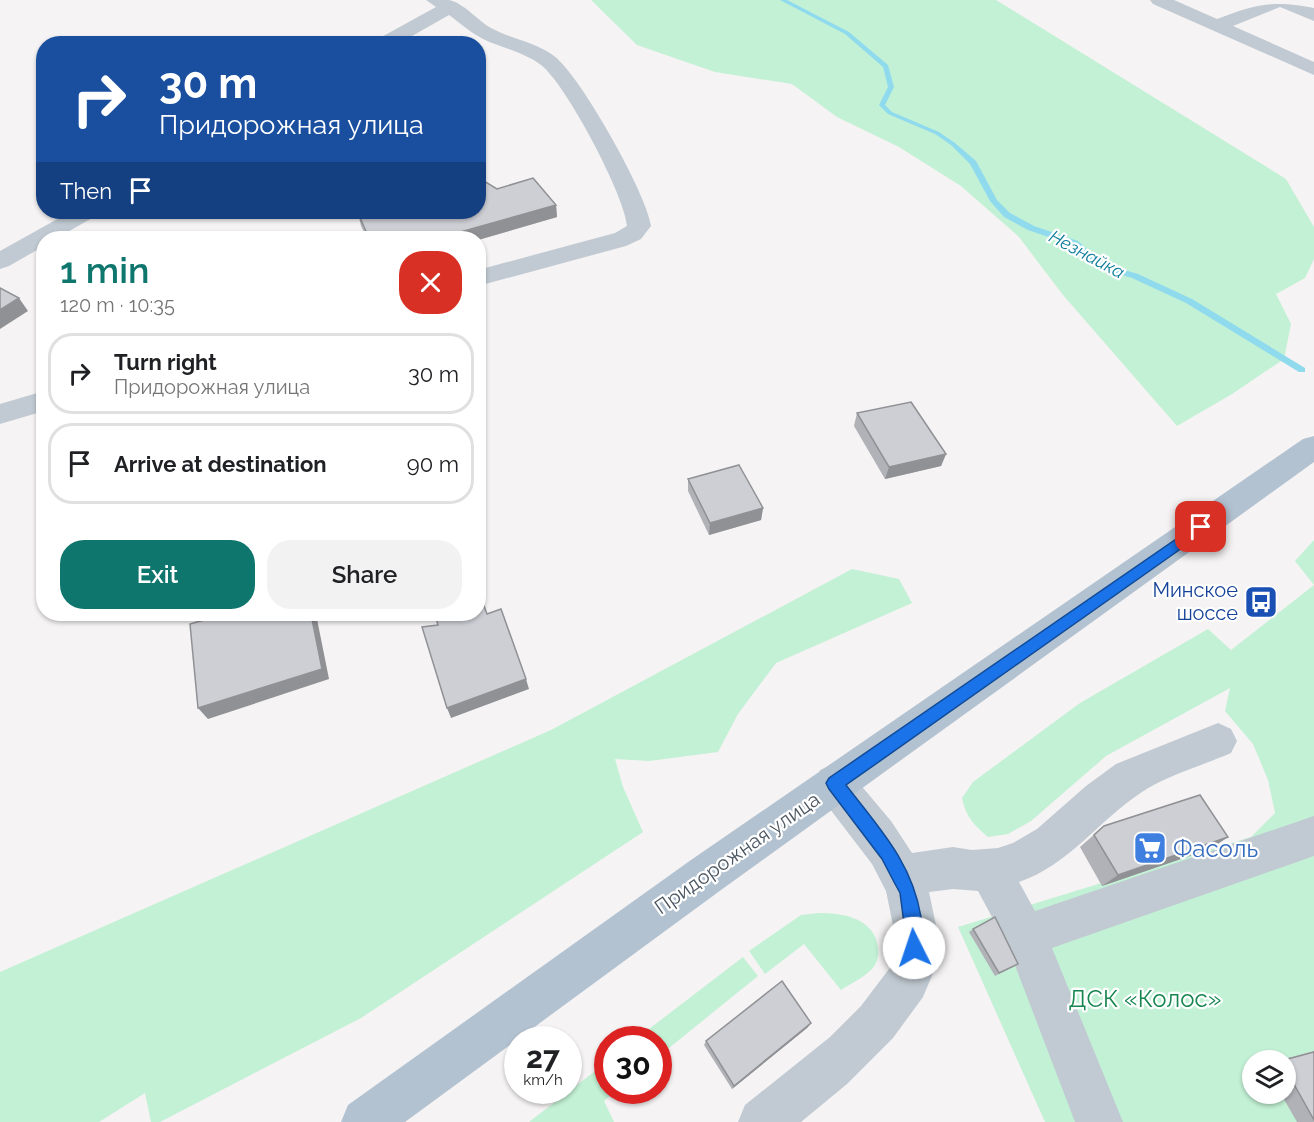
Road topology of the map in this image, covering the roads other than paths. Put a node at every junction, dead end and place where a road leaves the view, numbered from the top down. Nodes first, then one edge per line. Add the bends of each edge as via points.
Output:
1 (1158, 0) edge
2 (1278, 0) edge
3 (442, 3) edge
4 (1314, 15) edge
5 (1216, 26) junction
6 (395, 36) edge
7 (1314, 69) edge
8 (74, 219) edge
9 (53, 231) edge
10 (36, 240) edge
11 (0, 261) edge
12 (486, 276) edge
13 (36, 403) edge
14 (0, 414) edge
15 (1314, 447) edge
16 (1218, 741) dead end
17 (834, 783) junction
18 (1314, 836) edge
19 (989, 870) junction
20 (900, 876) junction
21 (1026, 937) junction
22 (365, 1122) edge
23 (762, 1122) edge
24 (1099, 1122) edge

1 - 5 street
2 - 4 street
2 - 5 street
3 - 6 street
3 - 12 street via 480,29 536,54 554,67 622,177 639,218 632,235 617,241
5 - 7 street
8 - 9 street
10 - 11 street
13 - 14 street
15 - 17 main road, Придорожная улица
16 - 19 street via 1130,777 1051,843 1024,860
17 - 20 street via 888,853
17 - 22 main road, Придорожная улица
18 - 21 street
19 - 20 street via 953,868
19 - 21 street
20 - 23 street via 908,892 914,929 914,966 903,989 856,1047
21 - 24 street

